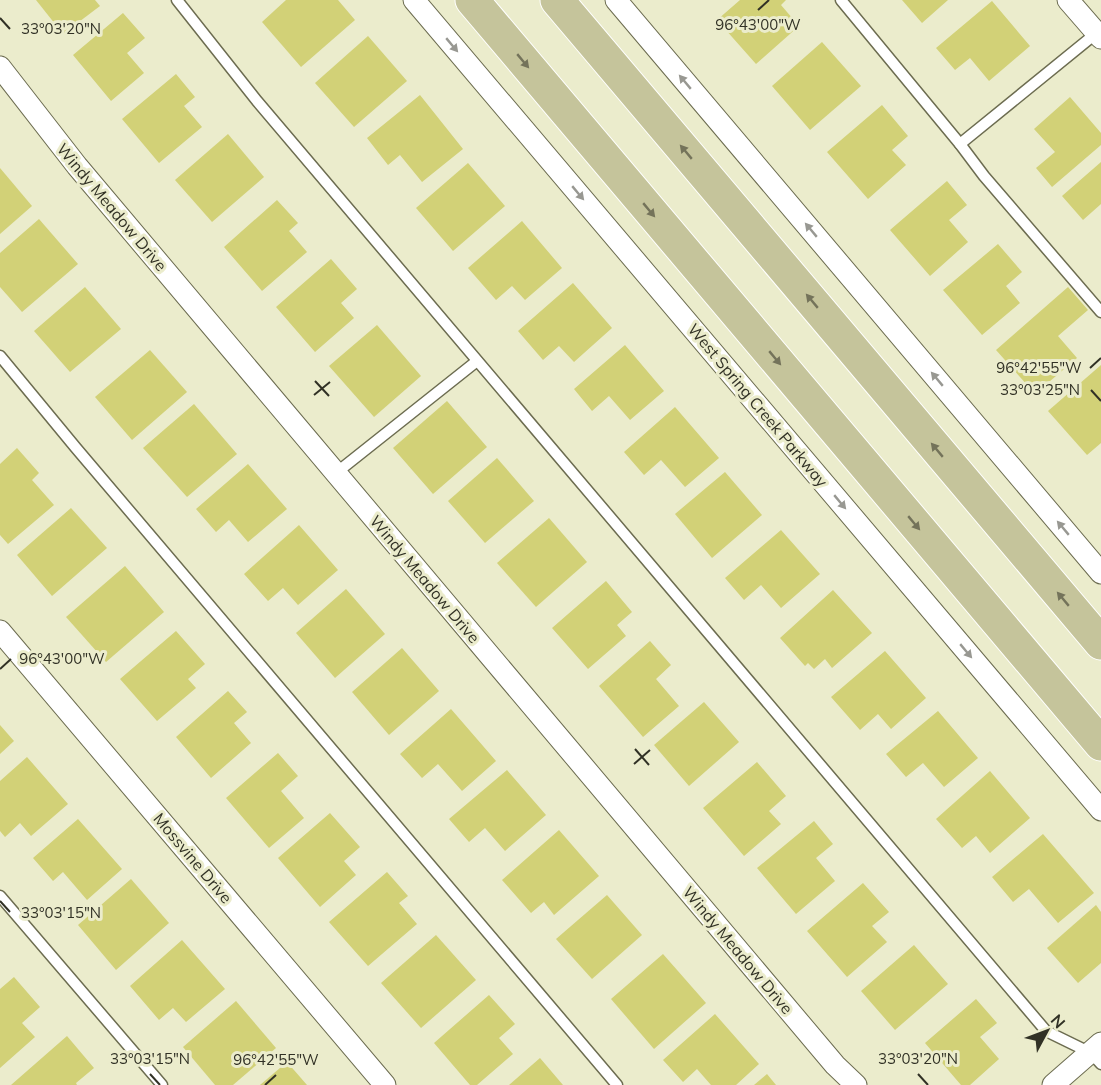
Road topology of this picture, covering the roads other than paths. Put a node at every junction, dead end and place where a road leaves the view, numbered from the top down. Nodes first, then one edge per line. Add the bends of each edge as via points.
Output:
1 (177, 0) edge
2 (414, 0) edge
3 (472, 0) edge
4 (558, 0) edge
5 (616, 0) edge
6 (842, 0) edge
7 (1068, 0) edge
8 (1099, 33) edge
9 (0, 67) edge
10 (8, 92) edge
11 (960, 144) junction
12 (1101, 312) edge
13 (0, 356) edge
14 (477, 361) junction
15 (336, 473) junction
16 (1101, 573) edge
17 (0, 631) edge
18 (1101, 643) edge
19 (1101, 744) edge
20 (1101, 810) edge
21 (0, 896) edge
22 (1098, 1053) edge
23 (162, 1085) edge
24 (386, 1085) edge
25 (616, 1085) edge
26 (856, 1085) edge
27 (1053, 1085) edge

1 - 14 lane via 256,101
2 -> 20 street, West Spring Creek Parkway
3 -> 19 main road
18 -> 4 main road
16 -> 5 street
6 - 11 lane
7 - 8 street
8 - 11 lane
9 - 10 street, Windy Meadow Drive
10 - 15 street, Windy Meadow Drive via 77,166
11 - 12 lane
13 - 25 lane
14 - 15 lane
14 - 22 lane via 1046,1031
15 - 26 street, Windy Meadow Drive via 835,1065
17 - 24 street, Mossvine Drive
21 - 23 lane
22 - 27 street

